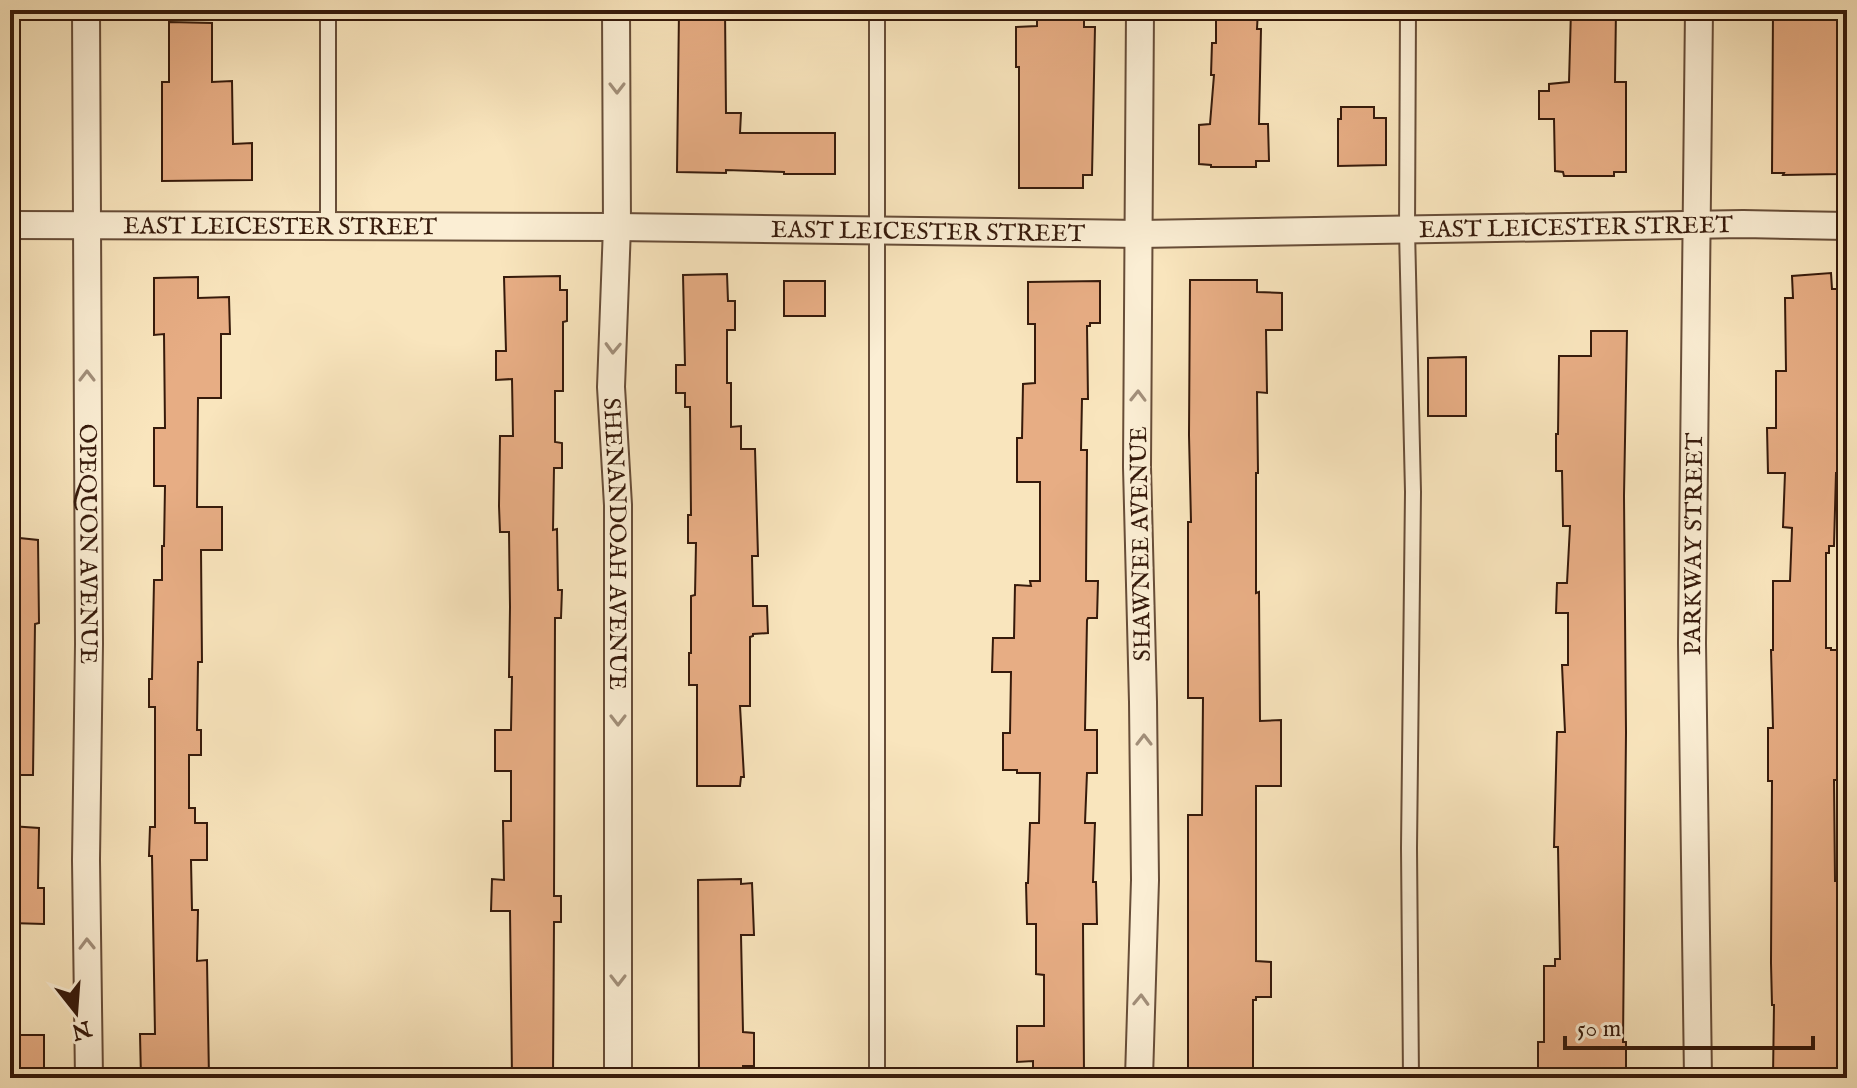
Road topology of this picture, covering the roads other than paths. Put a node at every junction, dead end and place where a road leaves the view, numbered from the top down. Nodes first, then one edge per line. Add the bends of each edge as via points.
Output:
1 (86, 10) edge
2 (328, 10) edge
3 (616, 10) edge
4 (877, 10) edge
5 (1140, 10) edge
6 (1408, 10) edge
7 (1699, 10) edge
8 (1698, 224) junction
9 (10, 225) edge
10 (86, 226) junction
11 (1847, 226) edge
12 (328, 227) junction
13 (617, 227) junction
14 (1407, 230) junction
15 (877, 231) junction
16 (1140, 234) junction
17 (89, 1078) edge
18 (618, 1078) edge
19 (877, 1078) edge
20 (1139, 1078) edge
21 (1411, 1078) edge
22 (1698, 1078) edge

1 - 10 street, OPEQUON AVENUE
2 - 12 lane
3 -> 13 street, SHENANDOAH AVENUE
4 - 15 lane
5 - 16 street, SHAWNEE AVENUE
6 - 14 lane
7 - 8 street, PARKWAY STREET
8 - 11 street, EAST LEICESTER STREET
8 - 14 street, EAST LEICESTER STREET
8 - 22 street, PARKWAY STREET via 1692,643
9 - 10 street, EAST LEICESTER STREET
10 - 12 street, EAST LEICESTER STREET
17 -> 10 street, OPEQUON AVENUE
12 - 13 street, EAST LEICESTER STREET
13 - 15 street, EAST LEICESTER STREET
13 -> 18 street, SHENANDOAH AVENUE via 611,387 618,505
14 - 16 street, EAST LEICESTER STREET
14 - 21 lane via 1413,492
15 - 16 street, EAST LEICESTER STREET
15 - 19 lane
20 -> 16 street, SHAWNEE AVENUE via 1145,880 1137,467

